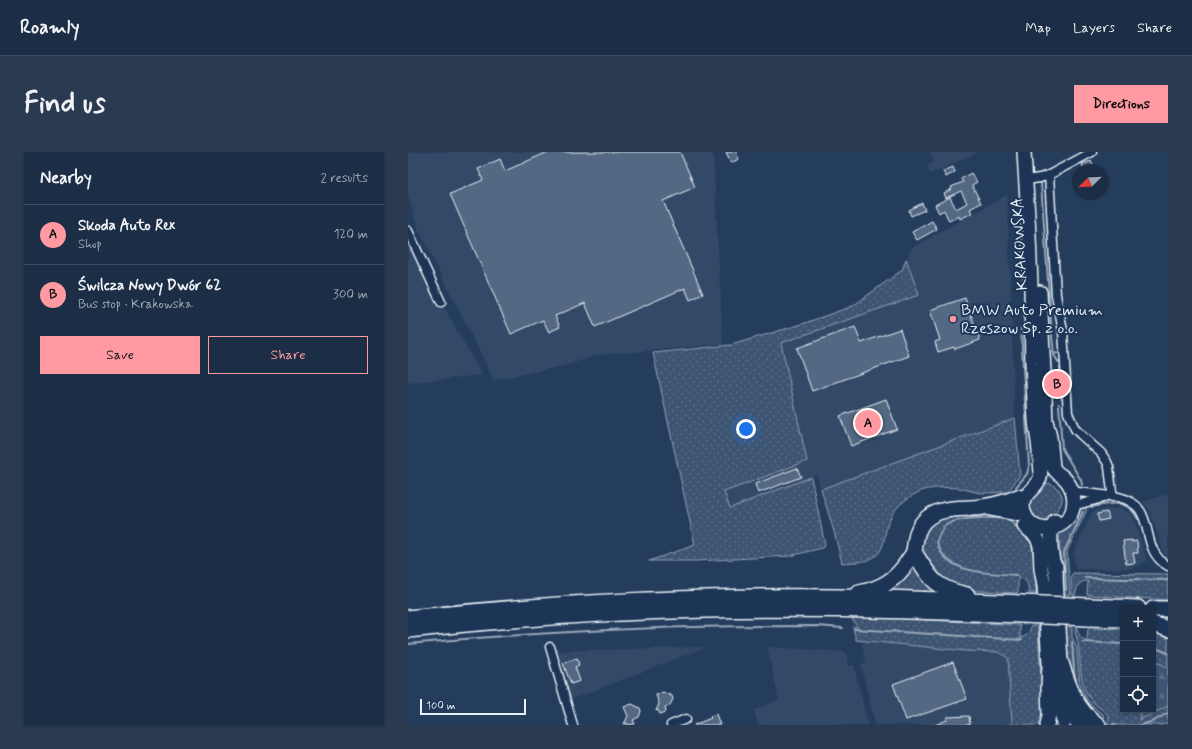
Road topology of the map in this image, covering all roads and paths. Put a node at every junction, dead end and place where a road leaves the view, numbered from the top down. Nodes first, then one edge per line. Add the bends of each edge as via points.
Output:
1 (1024, 152) edge
2 (1031, 152) edge
3 (1092, 152) edge
4 (1051, 174) junction
5 (1029, 179) junction
6 (408, 231) edge
7 (441, 302) dead end
8 (1041, 421) junction
9 (1040, 479) junction
10 (1069, 491) junction
11 (1018, 497) junction
12 (1109, 497) junction
13 (1073, 506) junction
14 (983, 507) junction
15 (1021, 514) junction
16 (1050, 527) junction
17 (914, 552) junction
18 (1168, 566) edge
19 (1044, 585) junction
20 (838, 597) junction
21 (999, 602) junction
22 (1021, 609) junction
23 (1120, 609) edge
24 (1156, 609) edge
25 (1168, 609) edge
26 (1089, 612) junction
27 (408, 618) edge
28 (1120, 618) edge
29 (1156, 620) edge
30 (1168, 621) edge
31 (1156, 625) edge
32 (1168, 629) edge
33 (408, 630) edge
34 (550, 647) dead end
35 (1057, 664) junction
36 (686, 719) dead end
37 (573, 725) edge
38 (671, 725) edge
39 (1056, 725) edge
40 (1080, 725) edge
41 (1098, 725) edge

1 - 5 main road, KRAKOWSKA
2 - 5 main road, KRAKOWSKA
3 - 4 street
4 - 5 street
4 - 12 street via 1056,295 1062,331 1068,414 1075,429 1107,462 1112,492
5 - 8 main road, KRAKOWSKA
6 - 7 street
8 - 9 main road, KRAKOWSKA
8 - 10 main road via 1050,437 1054,470 1069,483
9 - 10 main road via 1060,482
9 - 11 main road via 1023,488
9 - 15 main road via 1025,496
10 - 12 street
10 - 13 main road via 1074,498
10 - 16 main road via 1067,508
11 - 14 highway
11 - 15 main road via 1017,505
12 - 13 street
12 - 18 street via 1130,501 1140,510 1155,554
13 - 16 main road via 1069,516
14 - 15 highway
14 - 17 highway via 950,509 930,516 917,532
15 - 16 main road via 1031,523
15 - 19 main road via 1024,526 1038,540
16 - 19 main road via 1044,540
16 - 35 main road via 1052,560 1056,574
17 - 20 highway via 901,572 889,583 867,592
17 - 21 highway via 930,577 951,592
19 - 35 main road
20 - 21 highway
20 - 27 highway via 634,601
21 - 22 highway
22 - 26 highway, bridge
22 - 33 highway via 706,610 574,616
23 - 26 highway
24 - 25 highway
26 - 28 highway
29 - 30 highway
31 - 32 highway
34 - 37 street
35 - 39 main road via 1053,688
35 - 40 main road via 1064,684 1066,711 1069,717
35 - 41 highway via 1075,700
36 - 38 street

